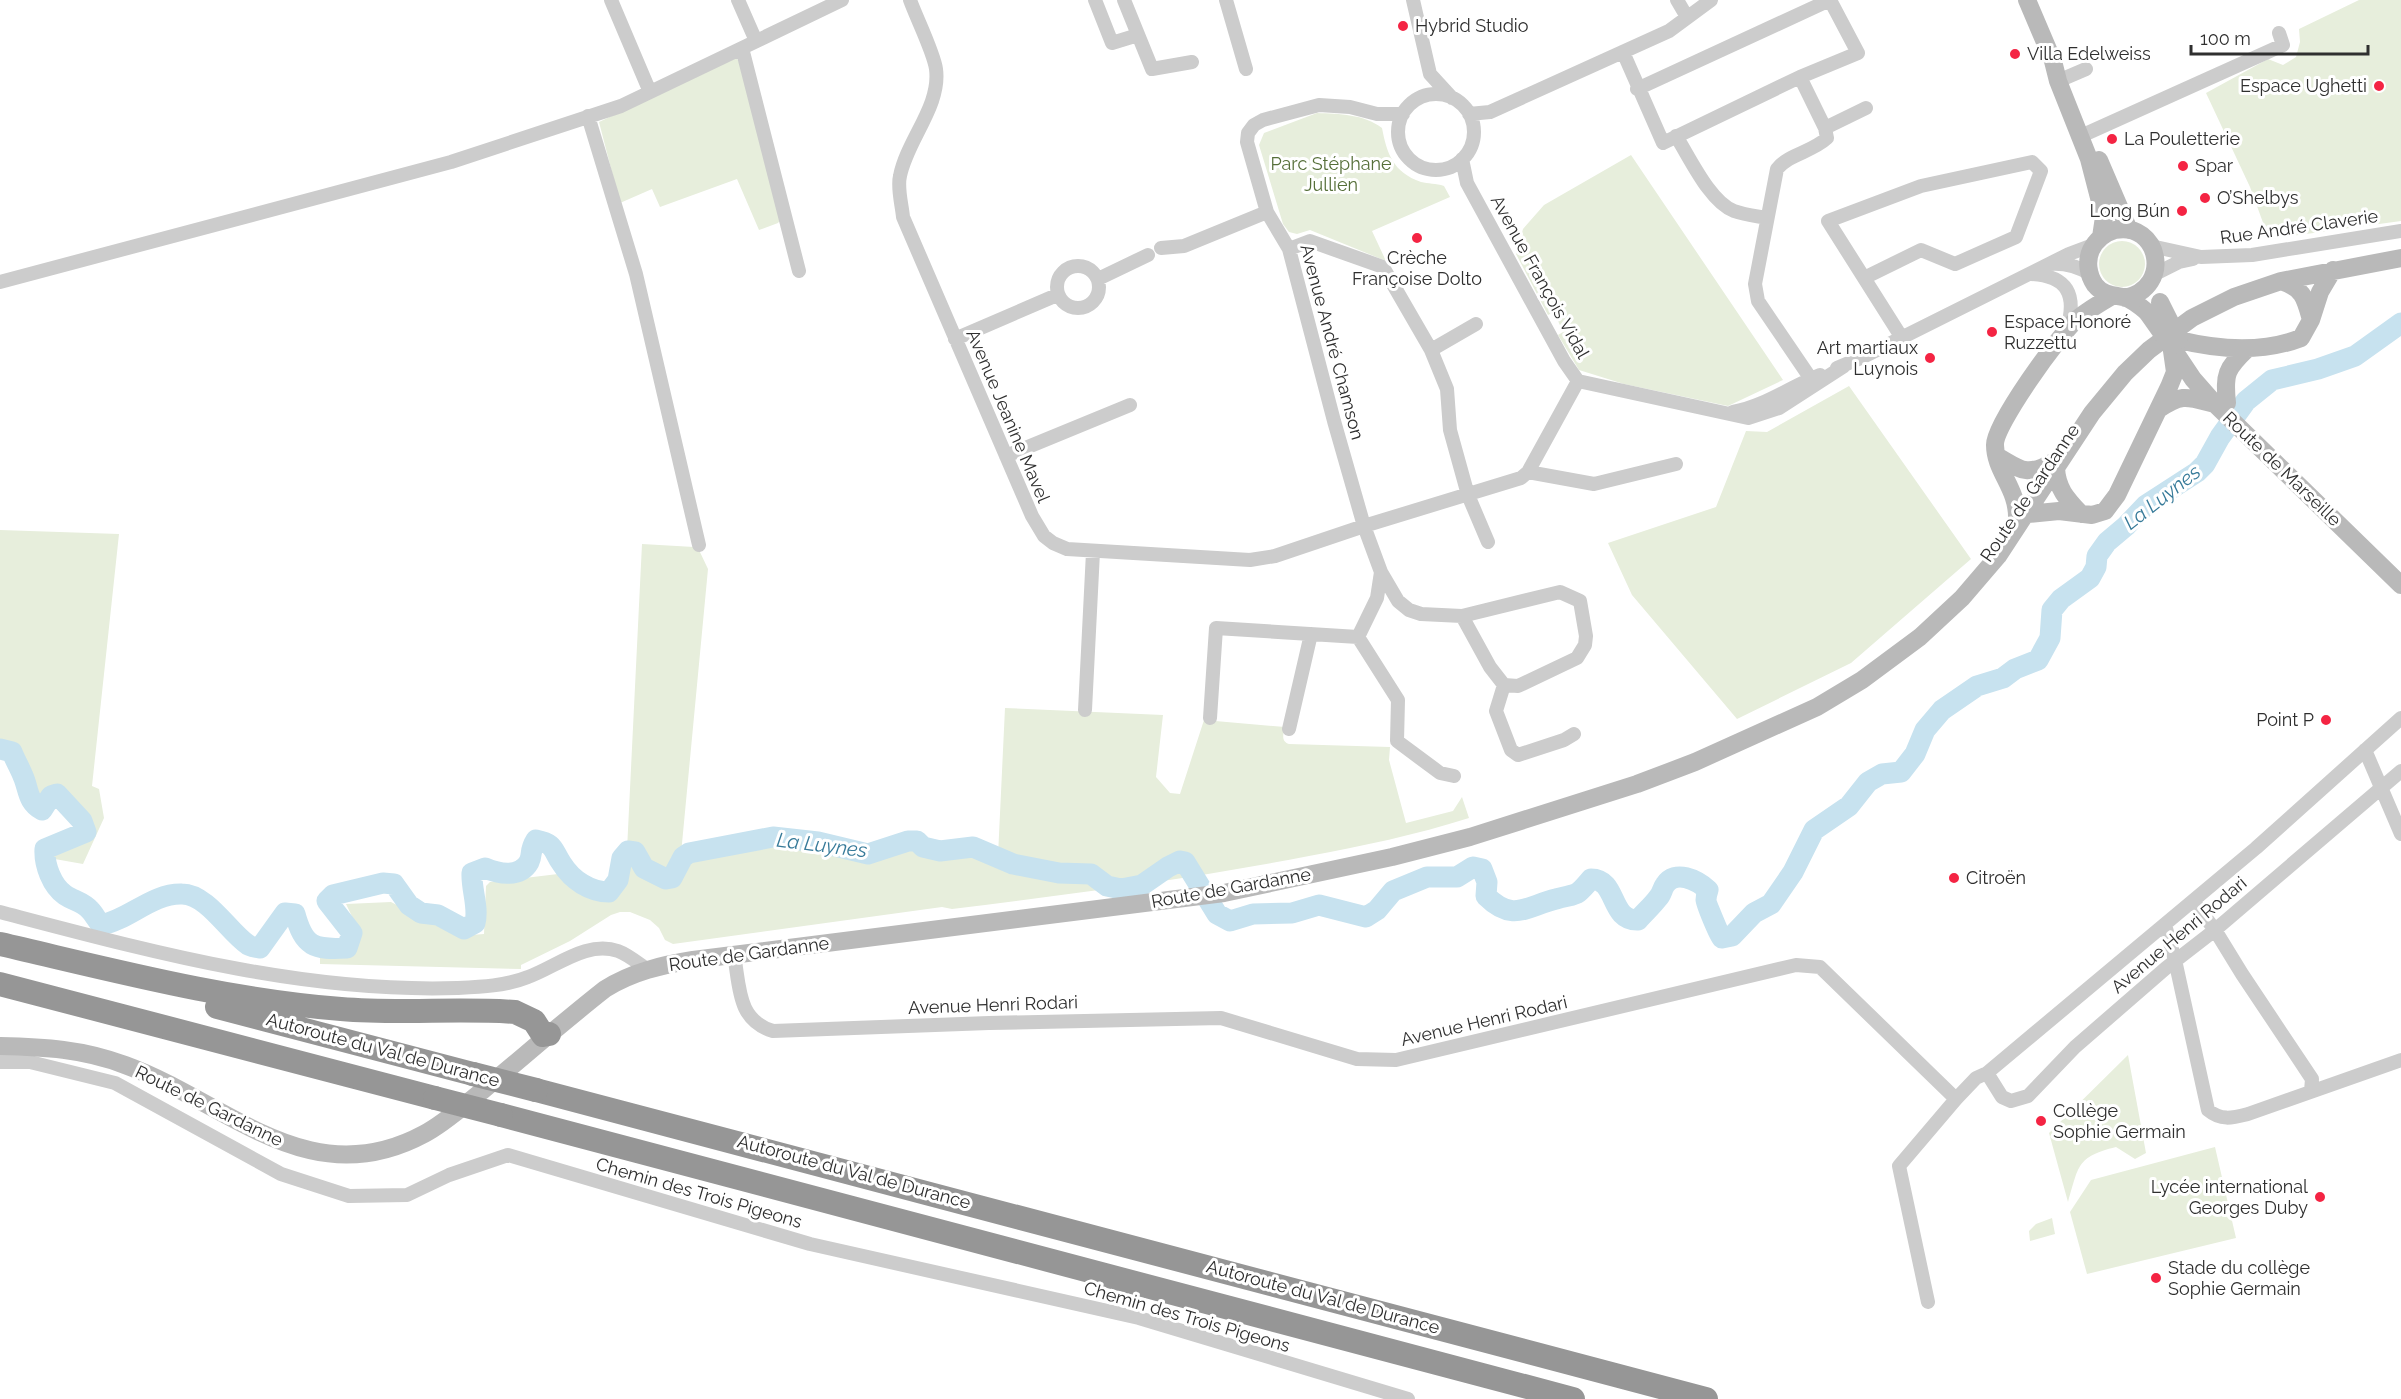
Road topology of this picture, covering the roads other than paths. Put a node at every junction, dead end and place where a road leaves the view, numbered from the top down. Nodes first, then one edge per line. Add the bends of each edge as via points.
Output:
1 (611, 0) edge
2 (738, 0) edge
3 (842, 0) edge
4 (910, 0) edge
5 (1095, 0) edge
6 (1125, 0) edge
7 (1226, 0) edge
8 (1413, 0) edge
9 (1677, 0) edge
10 (1711, 0) edge
11 (1830, 0) edge
12 (2027, 0) edge
13 (1687, 17) junction
14 (2278, 33) dead end
15 (1137, 35) junction
16 (756, 41) junction
17 (742, 48) junction
18 (1623, 52) junction
19 (1192, 62) dead end
20 (1246, 69) dead end
21 (2086, 69) dead end
22 (1430, 74) junction
23 (1800, 77) junction
24 (2061, 80) junction
25 (1637, 89) junction
26 (650, 92) junction
27 (1422, 97) junction
28 (1452, 98) junction
29 (1866, 108) dead end
30 (1490, 112) junction
31 (1377, 114) junction
32 (1402, 114) junction
33 (1469, 114) junction
34 (588, 117) junction
35 (1825, 128) junction
36 (1398, 133) junction
37 (2084, 135) junction
38 (1676, 136) junction
39 (1473, 138) junction
40 (1462, 159) junction
41 (1437, 170) junction
42 (1467, 183) junction
43 (1267, 212) junction
44 (1767, 218) junction
45 (2129, 230) junction
46 (2401, 231) edge
47 (2097, 241) junction
48 (2151, 246) junction
49 (1161, 248) dead end
50 (1289, 249) junction
51 (2401, 251) edge
52 (1148, 255) dead end
53 (2201, 257) junction
54 (2401, 258) edge
55 (2048, 265) junction
56 (2333, 270) junction
57 (799, 272) dead end
58 (2029, 274) junction
59 (2091, 277) junction
60 (2153, 277) junction
61 (1863, 278) junction
62 (1098, 279) junction
63 (2281, 281) junction
64 (0, 282) edge
65 (1057, 295) junction
66 (2118, 297) junction
67 (2153, 307) junction
68 (2311, 320) junction
69 (1476, 324) dead end
70 (2072, 325) junction
71 (1902, 338) junction
72 (955, 339) junction
73 (2175, 343) junction
74 (2247, 349) junction
75 (1431, 350) junction
76 (1844, 366) junction
77 (1811, 379) junction
78 (1578, 381) junction
79 (1130, 405) dead end
80 (2221, 406) junction
81 (2158, 409) junction
82 (1728, 413) junction
83 (2252, 434) junction
84 (1006, 456) junction
85 (1997, 456) junction
86 (1676, 464) dead end
87 (2054, 465) junction
88 (1528, 472) junction
89 (1468, 495) junction
90 (2080, 514) junction
91 (2022, 516) junction
92 (1364, 526) junction
93 (1488, 542) dead end
94 (699, 545) dead end
95 (1093, 552) junction
96 (1381, 572) junction
97 (2401, 573) edge
98 (2401, 585) edge
99 (1462, 616) junction
100 (1311, 634) junction
101 (1358, 637) junction
102 (1504, 685) junction
103 (1085, 710) dead end
104 (1210, 718) dead end
105 (2401, 718) edge
106 (1289, 729) dead end
107 (1574, 734) dead end
108 (2365, 750) junction
109 (2401, 771) edge
110 (1454, 776) dead end
111 (2380, 788) junction
112 (2401, 834) edge
113 (2193, 901) junction
114 (0, 912) edge
115 (2165, 924) junction
116 (2215, 930) junction
117 (0, 944) edge
118 (0, 950) edge
119 (734, 955) junction
120 (2175, 960) junction
121 (648, 970) junction
122 (0, 984) edge
123 (543, 1031) junction
124 (0, 1046) edge
125 (530, 1052) joint
126 (2401, 1060) edge
127 (0, 1062) edge
128 (1987, 1073) junction
129 (2311, 1091) junction
130 (1956, 1099) junction
131 (1928, 1302) dead end
132 (1408, 1399) edge
133 (1573, 1399) edge
134 (1706, 1399) edge

1 - 26 street
2 - 16 street
3 - 16 street
4 - 72 street, Avenue Jeanine Mavel via 936,68 930,106 907,150 899,179 903,217
5 - 15 street via 1112,43
6 - 15 street
7 - 20 street
8 - 22 street
9 - 13 street
10 - 13 street
11 - 23 street via 1858,53
11 - 25 street
12 - 24 main road
13 - 18 street via 1669,31
14 - 37 street via 2283,45
15 - 19 street via 1152,69
16 - 17 street
17 - 26 street
17 - 57 street
18 - 25 street
18 - 30 street
21 - 24 street
22 - 27 street
22 - 28 street
23 - 35 street
23 - 38 street
24 - 37 main road
25 - 38 street via 1663,142
26 - 34 street
27 - 28 street via 1442,94
27 - 32 street
28 - 33 street
29 - 35 street
30 - 33 street
30 - 39 street
31 - 32 street
31 - 36 street
31 - 43 street, Avenue André Chamson via 1319,105 1254,125 1247,142
32 - 36 street
33 - 39 street
34 - 64 street via 451,162
34 - 94 street via 636,274
35 - 44 street via 1827,138 1820,144 1781,163 1777,169
36 - 41 street via 1404,152 1413,162
37 - 45 main road
37 - 47 main road via 2104,217
38 - 44 street via 1721,203 1732,211
39 - 40 street
40 - 41 street
40 - 42 street, Avenue François Vidal
41 - 42 street, Avenue François Vidal
42 - 78 street, Avenue François Vidal
43 - 49 street via 1184,246
43 - 50 street, Avenue André Chamson
44 - 77 street via 1755,284 1758,301
45 - 47 main road via 2120,229
45 - 48 main road via 2142,235
46 - 53 street, Rue André Claverie via 2252,255
47 - 55 street, Avenue François Vidal
47 - 59 main road via 2088,264
48 - 53 street, Rue André Claverie
48 - 60 main road via 2156,265
50 - 75 street via 1310,241 1383,267
50 - 92 street, Avenue André Chamson
51 - 87 main road, Route de Gardanne via 2280,273 2232,290 2188,313 2120,368 2086,409
52 - 62 street
53 - 60 street, Rue André Claverie via 2179,262
54 - 56 main road, Route de Gardanne
55 - 58 street, Avenue François Vidal
55 - 59 street via 2067,265
56 - 63 main road, Route de Gardanne
56 - 68 main road via 2320,292
58 - 70 street via 2047,275 2065,286 2071,297
58 - 71 street, Avenue François Vidal
59 - 66 main road via 2104,293
59 - 70 main road
60 - 66 main road via 2141,292
60 - 67 main road
61 - 61 street via 1828,221 1921,186 2032,162 2041,171 2016,237 1955,264 1921,250
61 - 71 street
62 - 65 street via 1098,296 1086,307 1070,308
62 - 65 street via 1088,267 1071,266 1058,276
63 - 68 main road via 2304,296
63 - 87 main road, Route de Gardanne via 2234,297 2192,318 2150,350 2092,413
65 - 72 street
66 - 67 main road
66 - 70 main road
67 - 73 main road, Route de Marseille, bridge
68 - 74 main road via 2301,338 2280,346
69 - 75 street
70 - 85 main road via 1998,430
71 - 76 street, Avenue François Vidal
72 - 84 street, Avenue Jeanine Mavel
73 - 74 main road
73 - 80 main road, Route de Marseille via 2193,379
73 - 81 main road via 2175,372
74 - 80 main road via 2230,365
75 - 89 street via 1447,389 1450,430
76 - 77 street, Avenue François Vidal
76 - 82 street, Avenue François Vidal via 1802,396 1760,416 1748,418
77 - 82 street, Avenue François Vidal via 1773,399
78 - 82 street, Avenue François Vidal
78 - 88 street
79 - 84 street
80 - 81 main road via 2175,398
80 - 83 main road, Route de Marseille
81 - 90 main road via 2117,495 2104,511
83 - 97 main road, Route de Marseille
83 - 98 main road, Route de Marseille
84 - 95 street, Avenue Jeanine Mavel via 1044,536 1067,549
85 - 87 main road via 2023,471 2036,472
85 - 91 main road
86 - 88 street via 1594,484
87 - 90 main road via 2064,496
87 - 91 main road, Route de Gardanne
88 - 89 street, Avenue Jeanine Mavel via 1509,484
89 - 92 street, Avenue Jeanine Mavel
89 - 93 street
90 - 91 main road via 2045,511
91 - 119 main road, Route de Gardanne via 1955,598 1914,634 1854,677 1693,758 1567,806 1392,857 1224,892
92 - 95 street, Avenue Jeanine Mavel via 1275,556 1250,560
92 - 96 street, Avenue André Chamson
95 - 103 street
96 - 99 street, Avenue André Chamson via 1398,601 1409,610
96 - 101 street via 1377,598
99 - 102 street
99 - 102 street, Avenue André Chamson via 1560,592 1580,601 1586,636 1577,658 1518,686
100 - 101 street
100 - 104 street via 1216,628
100 - 106 street
101 - 110 street via 1398,700 1397,741 1440,773
102 - 107 street via 1496,711 1511,750 1518,755
105 - 108 street, Avenue Henri Rodari
108 - 111 street
108 - 113 street, Avenue Henri Rodari
109 - 111 street, Avenue Henri Rodari
111 - 112 street
111 - 116 street, Avenue Henri Rodari
113 - 115 street, Avenue Henri Rodari
113 - 116 street
114 - 121 street via 189,959 345,985 458,988 514,982 584,951 598,949 619,951
115 - 120 street
115 - 128 street, Avenue Henri Rodari
116 - 120 street, Avenue Henri Rodari
116 - 129 street via 2312,1079
117 - 123 highway via 239,997 343,1009 515,1012 534,1021
118 - 134 highway, Autoroute du Val de Durance, bridge
119 - 121 main road, Route de Gardanne
119 - 130 street, Avenue Henri Rodari via 744,1008 755,1023 773,1031 1221,1018 1357,1059 1396,1060 1796,965 1820,967
120 - 128 street, Avenue Henri Rodari via 2074,1047 2028,1096 2010,1101 2002,1097
120 - 129 street via 2208,1110 2222,1119 2235,1117
121 - 123 main road, Route de Gardanne via 617,981
122 - 133 highway, Autoroute du Val de Durance, bridge
123 - 125 highway
124 - 125 main road, Route de Gardanne via 68,1049 116,1062 186,1093 259,1134 303,1150 345,1155 373,1153 425,1134
126 - 129 street
127 - 132 street, Chemin des Trois Pigeons via 30,1062 115,1083 281,1174 349,1196 406,1195 508,1155 810,1244 1139,1318
128 - 130 street, Avenue Henri Rodari via 1976,1078
130 - 131 street, Avenue Henri Rodari via 1899,1166

